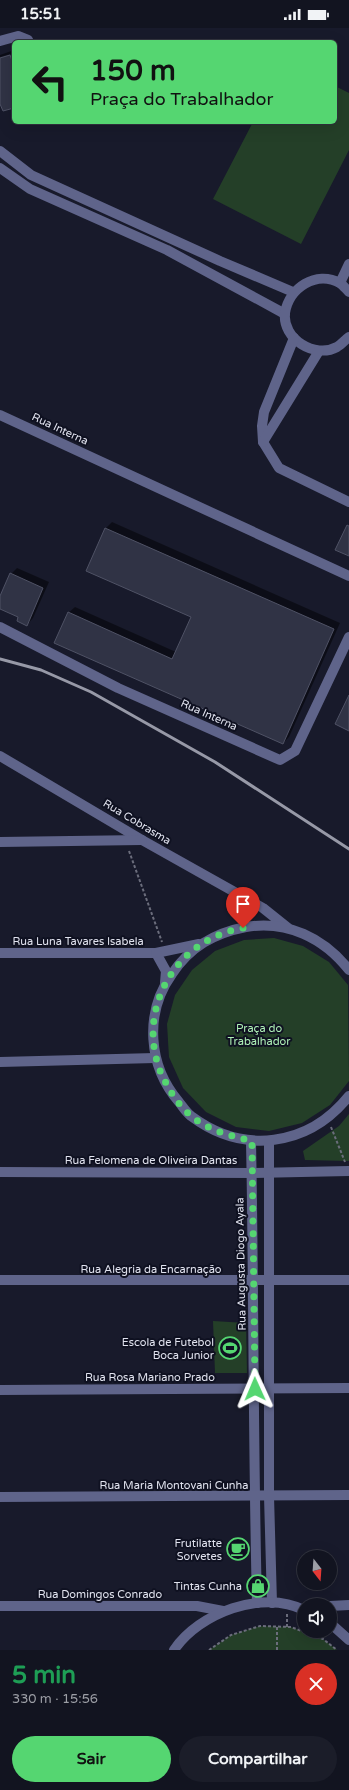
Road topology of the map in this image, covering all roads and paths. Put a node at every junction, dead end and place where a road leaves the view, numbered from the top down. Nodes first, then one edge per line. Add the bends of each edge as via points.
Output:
1 (28, 40) edge
2 (0, 41) edge
3 (0, 151) edge
4 (0, 168) edge
5 (0, 177) edge
6 (30, 189) junction
7 (349, 264) edge
8 (340, 283) junction
9 (293, 292) junction
10 (349, 292) edge
11 (285, 314) junction
12 (294, 338) junction
13 (349, 338) edge
14 (319, 351) junction
15 (0, 415) edge
16 (263, 442) junction
17 (349, 502) edge
18 (349, 576) edge
19 (0, 627) edge
20 (349, 637) edge
21 (0, 756) edge
22 (125, 840) junction
23 (142, 840) junction
24 (0, 842) edge
25 (263, 908) junction
26 (259, 925) junction
27 (289, 928) junction
28 (199, 944) junction
29 (161, 952) junction
30 (0, 953) edge
31 (338, 956) junction
32 (349, 962) edge
33 (349, 970) edge
34 (165, 984) junction
35 (155, 1058) junction
36 (0, 1062) edge
37 (349, 1096) edge
38 (328, 1118) junction
39 (252, 1141) junction
40 (269, 1141) junction
41 (348, 1171) edge
42 (0, 1172) edge
43 (269, 1172) junction
44 (252, 1173) junction
45 (0, 1280) edge
46 (349, 1280) edge
47 (254, 1281) junction
48 (269, 1281) junction
49 (270, 1388) junction
50 (349, 1388) edge
51 (255, 1389) junction
52 (0, 1390) edge
53 (269, 1496) junction
54 (349, 1496) edge
55 (0, 1497) edge
56 (254, 1497) junction
57 (257, 1603) junction
58 (272, 1603) junction
59 (349, 1605) edge
60 (0, 1606) edge
61 (337, 1606) edge
62 (297, 1608) edge
63 (223, 1611) junction
64 (277, 1627) junction
65 (337, 1629) edge
66 (349, 1640) edge
67 (174, 1650) edge
68 (209, 1650) edge
69 (277, 1650) edge
70 (337, 1650) edge

1 - 2 street via 18,36
3 - 9 street via 32,175
4 - 6 street
5 - 6 street
6 - 11 street via 167,250
7 - 8 street
8 - 9 street via 323,278 306,282
8 - 10 street
9 - 11 street
11 - 12 street via 287,327
12 - 14 street via 305,347
12 - 16 street via 264,412
13 - 14 street via 336,348
14 - 16 street
15 - 18 street, Rua Interna
16 - 17 street via 279,468
19 - 20 street, Rua Interna via 118,688 280,760 295,751
21 - 23 street, Rua Cobrasma
22 - 23 street
22 - 24 street
22 - 29 path
23 - 25 street, Rua Cobrasma
25 - 26 street via 264,913
25 - 27 street, Rua Cobrasma
26 - 27 street
26 - 28 street via 228,930
27 - 31 street via 315,939
28 - 29 street, Rua Luna Tavares Isabela
28 - 34 street via 180,962
29 - 30 street, Rua Luna Tavares Isabela
29 - 34 street, Rua Luna Tavares Isabela via 166,971
31 - 32 street
31 - 33 street
34 - 35 street via 152,1033
35 - 36 street
35 - 39 street via 168,1089 190,1115 218,1133
37 - 38 street
38 - 40 street via 310,1130
38 - 41 path
39 - 40 street
39 - 44 street, Rua Augusta Diogo Ayala
40 - 43 street
41 - 43 street, Rua Felomena de Oliveira Dantas
42 - 44 street, Rua Felomena de Oliveira Dantas
43 - 44 street, Rua Felomena de Oliveira Dantas
43 - 48 street
44 - 47 street, Rua Augusta Diogo Ayala
45 - 47 street, Rua Alegria da Encarnação
46 - 48 street, Rua Alegria da Encarnação
47 - 48 street, Rua Alegria da Encarnação
47 - 51 street, Rua Augusta Diogo Ayala
48 - 49 street
49 - 50 street, Rua Rosa Mariano Prado
49 - 51 street, Rua Rosa Mariano Prado
49 - 53 street
51 - 52 street, Rua Rosa Mariano Prado
51 - 56 street, Rua Augusta Diogo Ayala
53 - 54 street, Rua Maria Montovani Cunha
53 - 56 street, Rua Maria Montovani Cunha
53 - 58 street
55 - 56 street, Rua Maria Montovani Cunha
56 - 57 street, Rua Augusta Diogo Ayala
57 - 58 street
57 - 63 street
58 - 62 street
59 - 61 street
60 - 63 street, Rua Domingos Conrado via 197,1606
63 - 67 street via 199,1624
64 - 68 path via 260,1626 231,1635
64 - 69 path
64 - 70 path via 292,1627 323,1639
65 - 66 street

